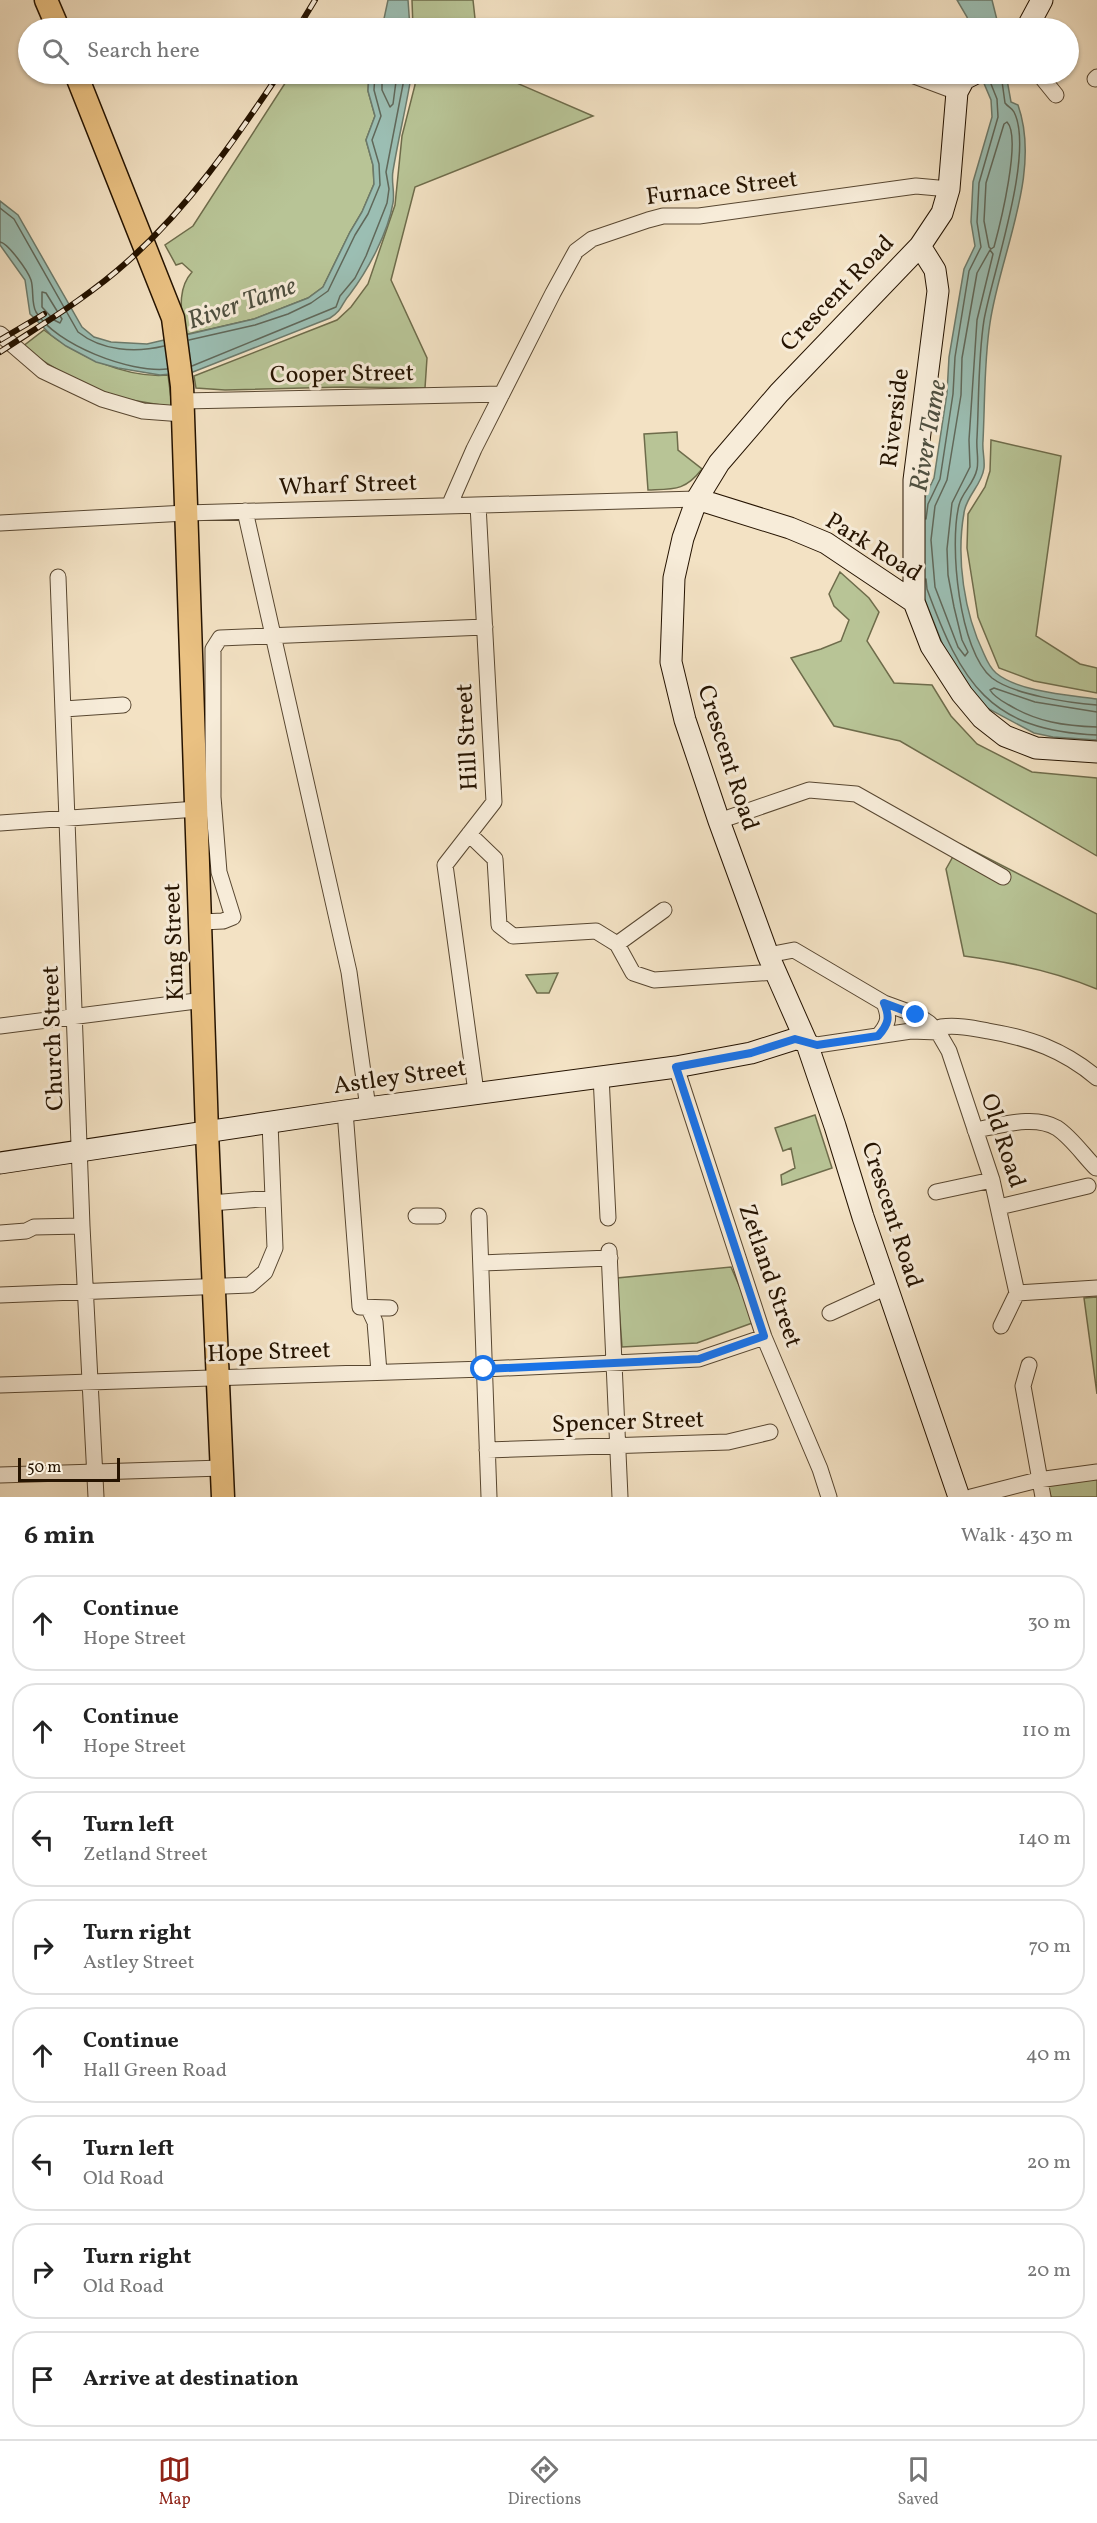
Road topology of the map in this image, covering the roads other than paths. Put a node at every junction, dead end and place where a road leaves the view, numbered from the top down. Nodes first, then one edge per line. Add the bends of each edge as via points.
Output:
1 (1042, 0) edge
2 (48, 4) edge
3 (54, 18) edge
4 (1032, 18) edge
5 (80, 84) edge
6 (936, 84) edge
7 (961, 84) edge
8 (1047, 84) edge
9 (957, 92) junction
10 (1056, 95) dead end
11 (949, 189) junction
12 (920, 246) junction
13 (0, 334) edge
14 (502, 394) junction
15 (183, 401) junction
16 (697, 499) junction
17 (449, 506) junction
18 (478, 506) junction
19 (245, 511) junction
20 (186, 513) junction
21 (0, 524) edge
22 (58, 577) dead end
23 (914, 602) junction
24 (485, 627) junction
25 (273, 635) junction
26 (123, 705) dead end
27 (64, 708) junction
28 (1097, 752) edge
29 (197, 809) junction
30 (68, 818) junction
31 (719, 821) junction
32 (0, 823) edge
33 (469, 834) junction
34 (1003, 877) dead end
35 (664, 910) dead end
36 (202, 922) junction
37 (617, 944) junction
38 (772, 963) junction
39 (204, 1000) junction
40 (884, 1003) junction
41 (76, 1017) junction
42 (0, 1026) edge
43 (938, 1032) junction
44 (878, 1036) junction
45 (806, 1041) junction
46 (676, 1067) junction
47 (601, 1076) junction
48 (1097, 1078) edge
49 (476, 1092) junction
50 (369, 1108) junction
51 (345, 1111) junction
52 (270, 1123) junction
53 (975, 1130) junction
54 (207, 1132) junction
55 (80, 1152) junction
56 (0, 1164) edge
57 (1096, 1168) edge
58 (992, 1180) junction
59 (1088, 1186) dead end
60 (936, 1192) dead end
61 (273, 1198) junction
62 (211, 1203) junction
63 (999, 1207) junction
64 (416, 1216) dead end
65 (438, 1216) dead end
66 (479, 1216) dead end
67 (608, 1218) dead end
68 (82, 1226) junction
69 (0, 1233) edge
70 (481, 1263) junction
71 (215, 1286) junction
72 (887, 1287) junction
73 (1097, 1288) edge
74 (85, 1293) junction
75 (1017, 1293) junction
76 (0, 1295) edge
77 (358, 1308) junction
78 (390, 1308) dead end
79 (830, 1313) dead end
80 (1001, 1326) dead end
81 (764, 1336) junction
82 (614, 1362) junction
83 (1029, 1365) dead end
84 (484, 1369) junction
85 (379, 1372) junction
86 (219, 1377) junction
87 (91, 1382) junction
88 (0, 1385) edge
89 (770, 1432) dead end
90 (618, 1447) junction
91 (487, 1450) junction
92 (222, 1468) junction
93 (95, 1472) junction
94 (1097, 1472) edge
95 (0, 1475) edge
96 (1038, 1480) junction
97 (96, 1497) edge
98 (223, 1497) edge
99 (489, 1497) edge
100 (620, 1497) edge
101 (829, 1497) edge
102 (959, 1497) edge
103 (971, 1497) edge
104 (1043, 1497) edge

1 - 4 main road
2 - 3 main road
5 - 15 main road, King Street via 173,318
6 - 9 street
7 - 9 main road
8 - 10 street
9 - 11 main road, Crescent Road
11 - 12 main road, Crescent Road via 942,213
11 - 14 street, Furnace Street via 916,186 699,216 663,216 592,238 576,251
12 - 16 main road, Crescent Road via 779,393 719,463
12 - 23 main road, Riverside via 935,270 938,291 914,480
13 - 15 street, Cooper Street via 43,371 102,399 143,411
14 - 15 street, Cooper Street
14 - 17 street, Furnace Street
15 - 20 main road, King Street
16 - 18 street, Wharf Street
16 - 23 main road, Park Road via 826,543
16 - 31 main road, Crescent Road via 674,578 671,662 685,720
17 - 18 street, Wharf Street
17 - 19 street, Wharf Street
18 - 24 street, Hill Street
19 - 20 street, Wharf Street
19 - 25 street
20 - 21 street, Wharf Street
20 - 29 main road, King Street
22 - 27 street, Church Street
23 - 28 main road, Park Road via 931,646 982,718 1005,736 1036,748
24 - 25 street
24 - 33 street, Hill Street via 494,802
25 - 36 street via 220,638 213,649 212,779 219,872 233,917
25 - 50 street via 349,972
26 - 27 street
27 - 30 street, Church Street
29 - 30 street
29 - 36 main road, King Street
30 - 32 street
30 - 41 street, Church Street
31 - 34 street via 809,790 856,794
31 - 38 main road, Crescent Road
33 - 37 street via 495,859 499,925 513,936 596,931
33 - 49 street, Hill Street via 445,865
35 - 37 street
36 - 39 main road, King Street
37 - 38 street, Old Road via 633,973 654,980
38 - 40 street, Old Road via 794,950
38 - 45 main road, Crescent Road
39 - 41 street
39 - 54 main road, King Street
40 - 43 street, Old Road via 916,1015
40 - 44 street via 889,1015
41 - 42 street
41 - 55 street, Church Street
43 - 44 street
43 - 48 street via 941,1027 954,1025 1015,1035 1049,1046
43 - 53 street, Old Road via 949,1051
44 - 45 street via 817,1045
45 - 46 main road, Astley Street via 795,1039 751,1053
45 - 72 main road, Crescent Road
46 - 47 main road, Astley Street
46 - 81 street, Zetland Street
47 - 49 main road, Astley Street
47 - 67 street
49 - 50 main road, Astley Street
50 - 51 main road, Astley Street
51 - 52 main road, Astley Street
51 - 77 street
52 - 54 main road, Astley Street
52 - 61 street
53 - 57 street via 1030,1122 1050,1125 1059,1129
53 - 58 street, Old Road
54 - 55 main road, Astley Street
54 - 62 main road, King Street
55 - 56 main road, Astley Street
55 - 68 street, Church Street
58 - 60 street
58 - 63 street, Old Road
59 - 63 street
61 - 62 street
61 - 71 street via 275,1248 266,1272 250,1285
62 - 71 main road, King Street
63 - 75 street, Old Road
64 - 65 street
66 - 70 street
68 - 69 street via 34,1227
68 - 74 street, Church Street
70 - 82 street via 609,1255
70 - 84 street
71 - 74 street
71 - 86 main road, King Street
72 - 79 street
72 - 102 main road, Crescent Road
73 - 75 street
74 - 76 street
74 - 87 street, Church Street
75 - 80 street
77 - 78 street
77 - 85 street via 375,1322
81 - 82 street via 699,1359
81 - 101 street, Zetland Street
82 - 84 street, Hope Street
82 - 90 street
83 - 96 street via 1023,1386
84 - 85 street, Hope Street
84 - 91 street
85 - 86 street, Hope Street
86 - 87 street, Hope Street
86 - 92 main road, King Street
87 - 88 street, Hope Street
87 - 93 street, Church Street
89 - 90 street, Spencer Street via 728,1442
90 - 91 street, Spencer Street
90 - 100 street
91 - 99 street
92 - 93 street
92 - 98 main road, King Street
93 - 95 street
93 - 97 street, Church Street
94 - 96 street
96 - 103 street
96 - 104 street

